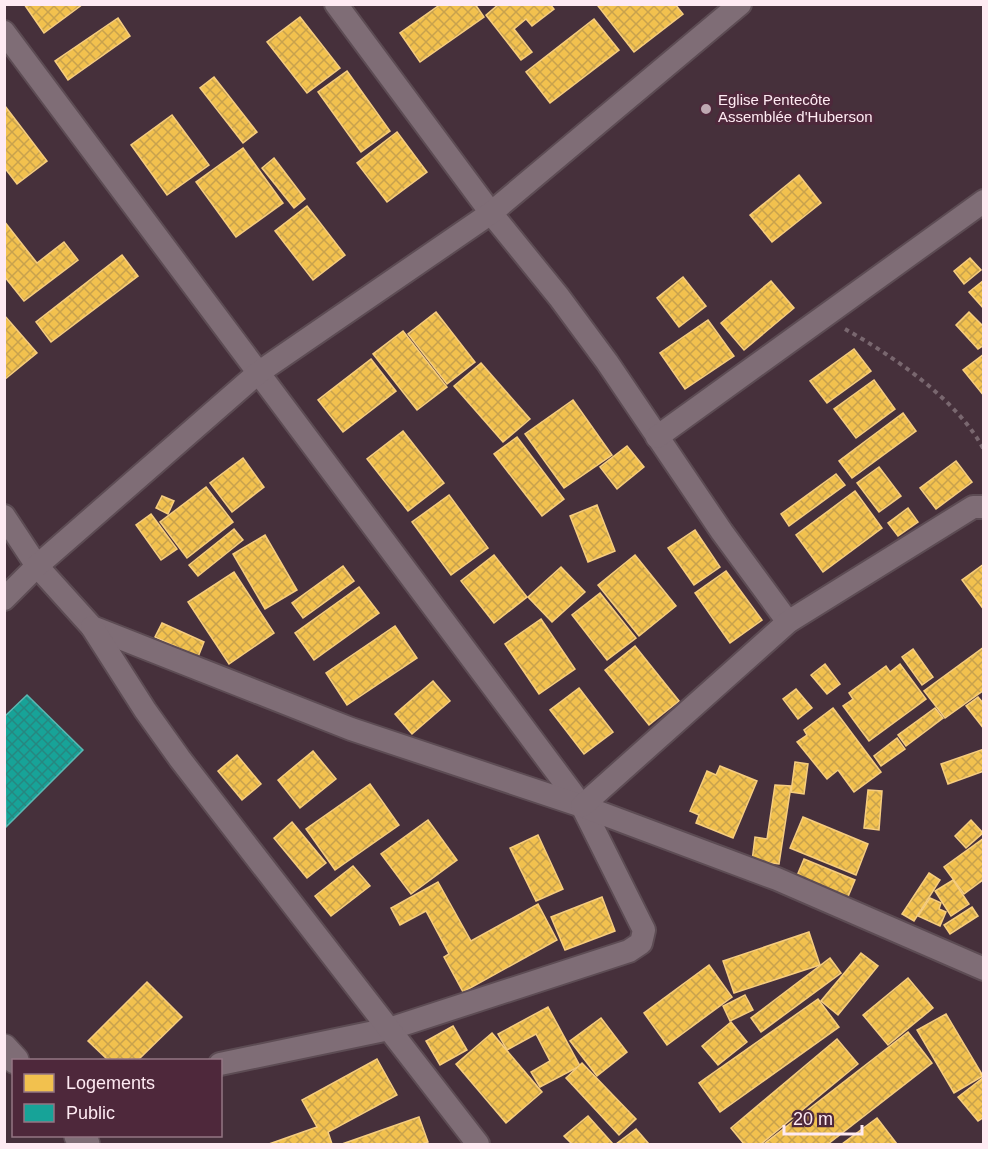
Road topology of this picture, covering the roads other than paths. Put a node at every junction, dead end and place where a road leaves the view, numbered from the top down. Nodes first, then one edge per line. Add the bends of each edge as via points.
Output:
1 (336, 4) edge
2 (740, 4) edge
3 (4, 32) edge
4 (984, 201) edge
5 (491, 213) junction
6 (258, 372) junction
7 (657, 437) junction
8 (984, 507) edge
9 (4, 516) edge
10 (37, 566) junction
11 (4, 599) edge
12 (788, 622) junction
13 (92, 627) junction
14 (582, 806) junction
15 (984, 969) edge
16 (389, 1029) junction
17 (222, 1064) edge
18 (478, 1144) edge

1 - 5 street
2 - 5 street
3 - 6 street
4 - 7 street
5 - 6 street
5 - 7 street via 559,297
6 - 10 street
6 - 14 street
7 - 12 street
8 - 12 street via 973,507
9 - 10 street
10 - 11 street
10 - 13 street
12 - 14 street
13 - 14 street via 351,729
13 - 16 street via 174,751
14 - 15 street via 777,879
14 - 16 street via 644,930 641,943 629,951
16 - 17 street
16 - 18 street

